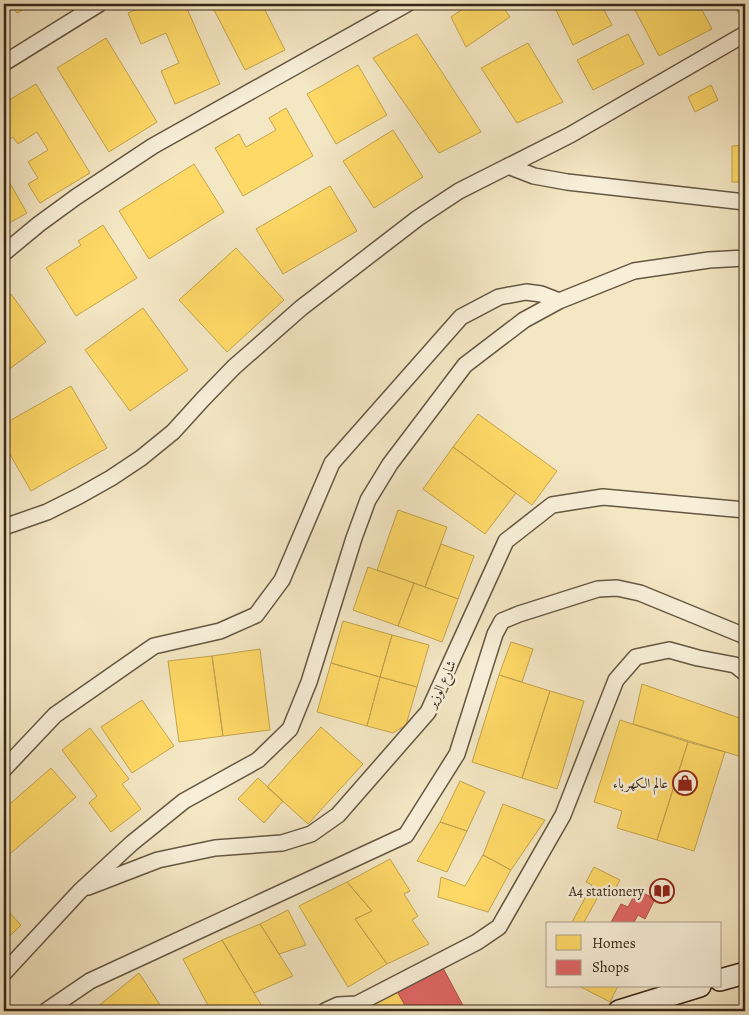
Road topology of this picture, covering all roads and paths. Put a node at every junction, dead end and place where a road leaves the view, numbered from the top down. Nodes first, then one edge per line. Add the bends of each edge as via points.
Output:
1 (99, 4) edge
2 (407, 4) edge
3 (745, 34) edge
4 (4, 63) edge
5 (508, 166) junction
6 (745, 202) edge
7 (4, 253) edge
8 (745, 258) edge
9 (559, 301) junction
10 (745, 510) edge
11 (4, 527) edge
12 (745, 636) edge
13 (742, 668) edge
14 (4, 769) edge
15 (80, 890) junction
16 (4, 973) edge
17 (745, 973) edge
18 (722, 979) edge
19 (694, 988) edge
20 (46, 1011) edge
21 (325, 1011) edge
22 (619, 1011) edge

1 - 4 street
2 - 7 street via 153,146 76,197
3 - 5 street via 570,135
5 - 6 street via 534,176 567,182
5 - 11 street via 459,191 418,218 301,308 234,367 173,432 141,458 79,496 47,512
8 - 9 street via 709,260 634,272
9 - 14 street via 526,292 499,297 461,317 332,463 282,580 256,615 220,631 154,646 55,715
9 - 15 street via 524,320 465,365 390,464 368,500 309,682 290,729 258,760 184,801
10 - 15 street, شارع الوزير via 603,497 552,505 506,540 428,712 338,816 311,834 282,843 215,848 158,860
12 - 20 street via 640,593 617,588 598,589 502,621 457,754 406,835 90,981
13 - 21 street via 669,650 636,657 616,680 563,816 499,927 477,942 357,1004 338,1005
15 - 16 street
17 - 18 street
19 - 22 street

